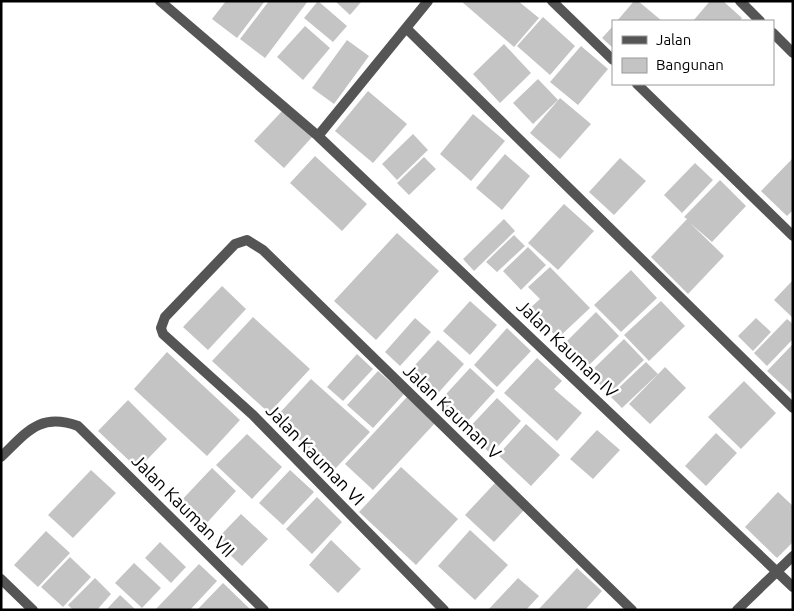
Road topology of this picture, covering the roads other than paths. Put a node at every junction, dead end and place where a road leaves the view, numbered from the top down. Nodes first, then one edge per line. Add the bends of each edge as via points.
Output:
1 (160, 1) edge
2 (428, 1) edge
3 (552, 1) edge
4 (740, 1) edge
5 (759, 20) edge
6 (407, 29) junction
7 (774, 34) edge
8 (793, 53) edge
9 (612, 59) edge
10 (638, 85) edge
11 (318, 136) junction
12 (793, 236) edge
13 (161, 328) joint
14 (793, 408) edge
15 (1, 457) edge
16 (793, 556) edge
17 (777, 571) junction
18 (1, 579) edge
19 (793, 587) edge
20 (34, 610) edge
21 (264, 610) edge
22 (444, 610) edge
23 (632, 610) edge
24 (737, 610) edge

1 - 11 street, Jalan Kauman IV
2 - 6 street
3 - 9 street
4 - 5 street
6 - 11 street
6 - 14 street
7 - 8 street
10 - 12 street
11 - 17 street, Jalan Kauman IV
13 - 22 street, Jalan Kauman VI via 166,339 253,415
13 - 23 street, Jalan Kauman V via 165,317 235,244 247,240 263,250
15 - 21 street, Jalan Kauman VII via 44,422 61,420 78,426
16 - 17 street
17 - 19 street, Jalan Kauman IV
17 - 24 street
18 - 20 street

